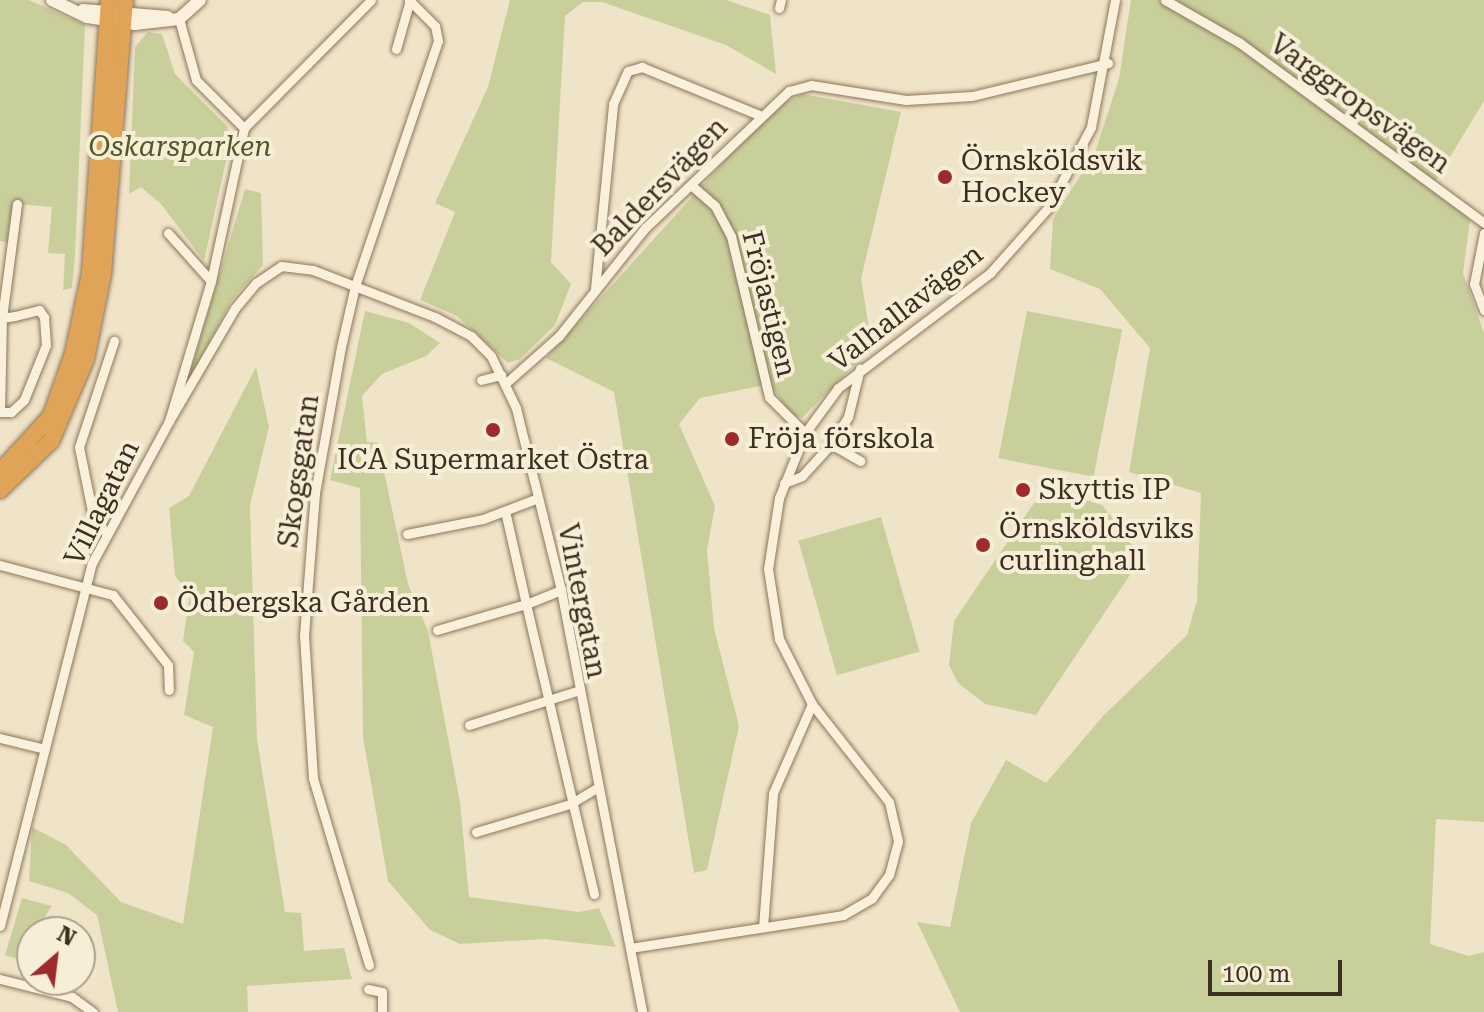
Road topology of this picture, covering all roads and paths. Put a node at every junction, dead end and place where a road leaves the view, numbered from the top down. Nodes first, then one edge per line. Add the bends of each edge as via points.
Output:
1 (52, 0) edge
2 (200, 0) edge
3 (371, 0) edge
4 (410, 0) edge
5 (1115, 0) edge
6 (1165, 0) edge
7 (116, 11) edge
8 (179, 19) junction
9 (396, 49) dead end
10 (1108, 63) junction
11 (759, 115) junction
12 (244, 128) junction
13 (691, 185) junction
14 (17, 204) dead end
15 (1484, 223) edge
16 (168, 233) dead end
17 (1484, 233) edge
18 (211, 281) junction
19 (355, 286) junction
20 (595, 290) junction
21 (1484, 310) edge
22 (1, 318) edge
23 (114, 341) dead end
24 (860, 368) junction
25 (504, 379) junction
26 (481, 380) dead end
27 (169, 421) junction
28 (805, 433) junction
29 (831, 444) junction
30 (860, 461) dead end
31 (0, 472) edge
32 (784, 483) junction
33 (0, 490) edge
34 (538, 498) junction
35 (505, 511) junction
36 (105, 532) junction
37 (407, 534) dead end
38 (0, 565) edge
39 (86, 587) junction
40 (561, 590) junction
41 (526, 604) junction
42 (437, 630) dead end
43 (169, 690) dead end
44 (577, 691) junction
45 (550, 704) junction
46 (812, 704) junction
47 (469, 725) dead end
48 (0, 738) edge
49 (45, 749) junction
50 (598, 787) junction
51 (570, 804) junction
52 (476, 832) dead end
53 (594, 894) dead end
54 (4, 900) edge
55 (0, 926) edge
56 (763, 927) junction
57 (630, 948) junction
58 (369, 965) dead end
59 (0, 977) edge
60 (368, 989) dead end
61 (93, 1012) edge
62 (382, 1012) edge
63 (642, 1012) edge

1 - 7 street via 72,10
2 - 8 street
3 - 12 street
4 - 9 street
4 - 19 street, Skogsgatan via 435,26 438,41
5 - 10 street, Valhallavägen
6 - 15 street, Varggropsvägen via 1240,43
7 - 8 street
7 - 31 highway via 90,273 73,354 51,416
7 - 33 highway via 103,274 86,359 51,441
8 - 12 street via 196,80
10 - 11 street, Baldersvägen via 972,96 906,100 805,86
10 - 24 street, Valhallavägen via 1091,127 1035,227 967,293
11 - 13 street, Baldersvägen
11 - 20 street, Baldersvägen via 642,67 628,71 613,104
12 - 18 street, Villagatan
13 - 20 street, Baldersvägen
13 - 28 street, Fröjastigen via 715,206 731,236 769,397 782,417
14 - 22 street
16 - 18 street
17 - 21 street via 1474,284
18 - 27 street, Villagatan
19 - 25 street, Vintergatan via 463,331
19 - 27 street, Vintergatan via 301,266 265,274 235,308
19 - 58 street, Skogsgatan via 315,493 303,676 313,778
20 - 25 street, Baldersvägen via 559,336
22 - 22 street via 39,310 44,317 46,345 24,400 11,412 0,412
23 - 36 street via 79,447 92,511
24 - 28 street, Valhallavägen
24 - 29 street via 848,417
25 - 26 street
25 - 34 street, Vintergatan
27 - 36 street, Villagatan
28 - 32 street, Valhallavägen
29 - 30 street
29 - 32 street via 802,476
32 - 46 street, Valhallavägen via 768,548 770,600 785,655
34 - 35 street
34 - 40 street, Vintergatan
35 - 37 street
35 - 41 street
36 - 39 street, Villagatan
38 - 39 street
39 - 43 street via 116,599 168,665
39 - 49 street, Villagatan
40 - 41 street
40 - 44 street, Vintergatan
41 - 42 street
41 - 45 street
44 - 45 street
44 - 50 street, Vintergatan
45 - 47 street
45 - 51 street
46 - 56 street via 773,793
46 - 56 street, Valhallavägen via 889,802 897,854 883,884 856,908
48 - 49 street
49 - 54 street, Villagatan
50 - 51 street
50 - 57 street, Vintergatan
51 - 52 street
51 - 53 street
54 - 55 street, Villagatan
56 - 57 street, Valhallavägen
57 - 63 street, Vintergatan
59 - 61 street via 72,997
60 - 62 street via 382,992

